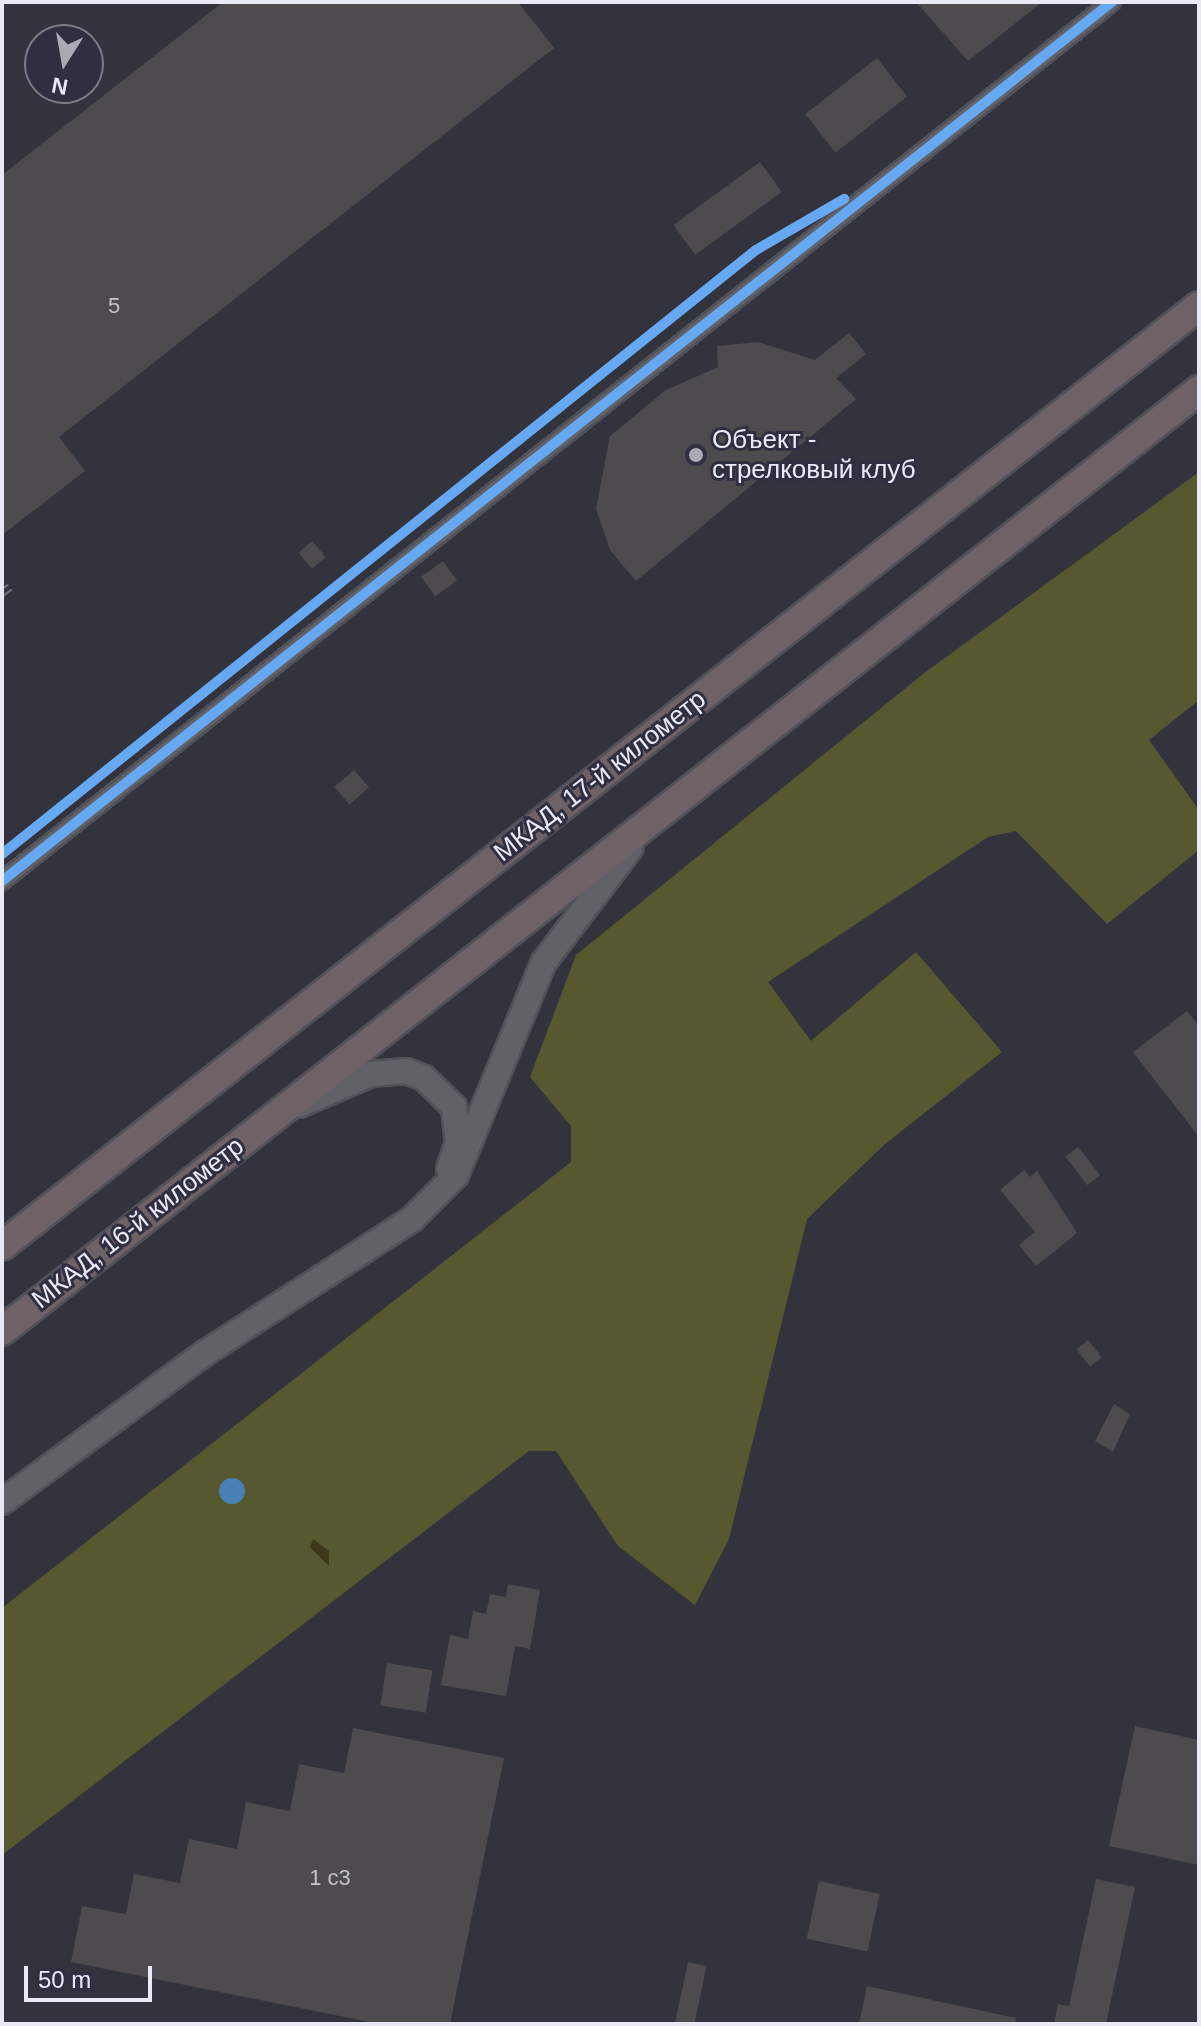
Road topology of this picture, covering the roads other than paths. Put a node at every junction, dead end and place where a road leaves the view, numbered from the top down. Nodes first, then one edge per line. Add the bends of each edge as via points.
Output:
1 (1112, 2) edge
2 (1199, 306) edge
3 (1199, 390) edge
4 (662, 812) junction
5 (2, 881) edge
6 (275, 1116) junction
7 (438, 1193) junction
8 (2, 1246) edge
9 (2, 1331) edge
10 (2, 1502) edge

1 - 5 street
2 - 8 highway, МКАД, 17-й километр
3 - 4 highway
4 - 6 highway
4 - 7 main road via 595,888 544,962 468,1159
6 - 7 main road via 371,1074 406,1071 424,1078 454,1107 457,1125
6 - 9 highway, МКАД, 16-й километр
7 - 10 main road via 412,1219 205,1353

